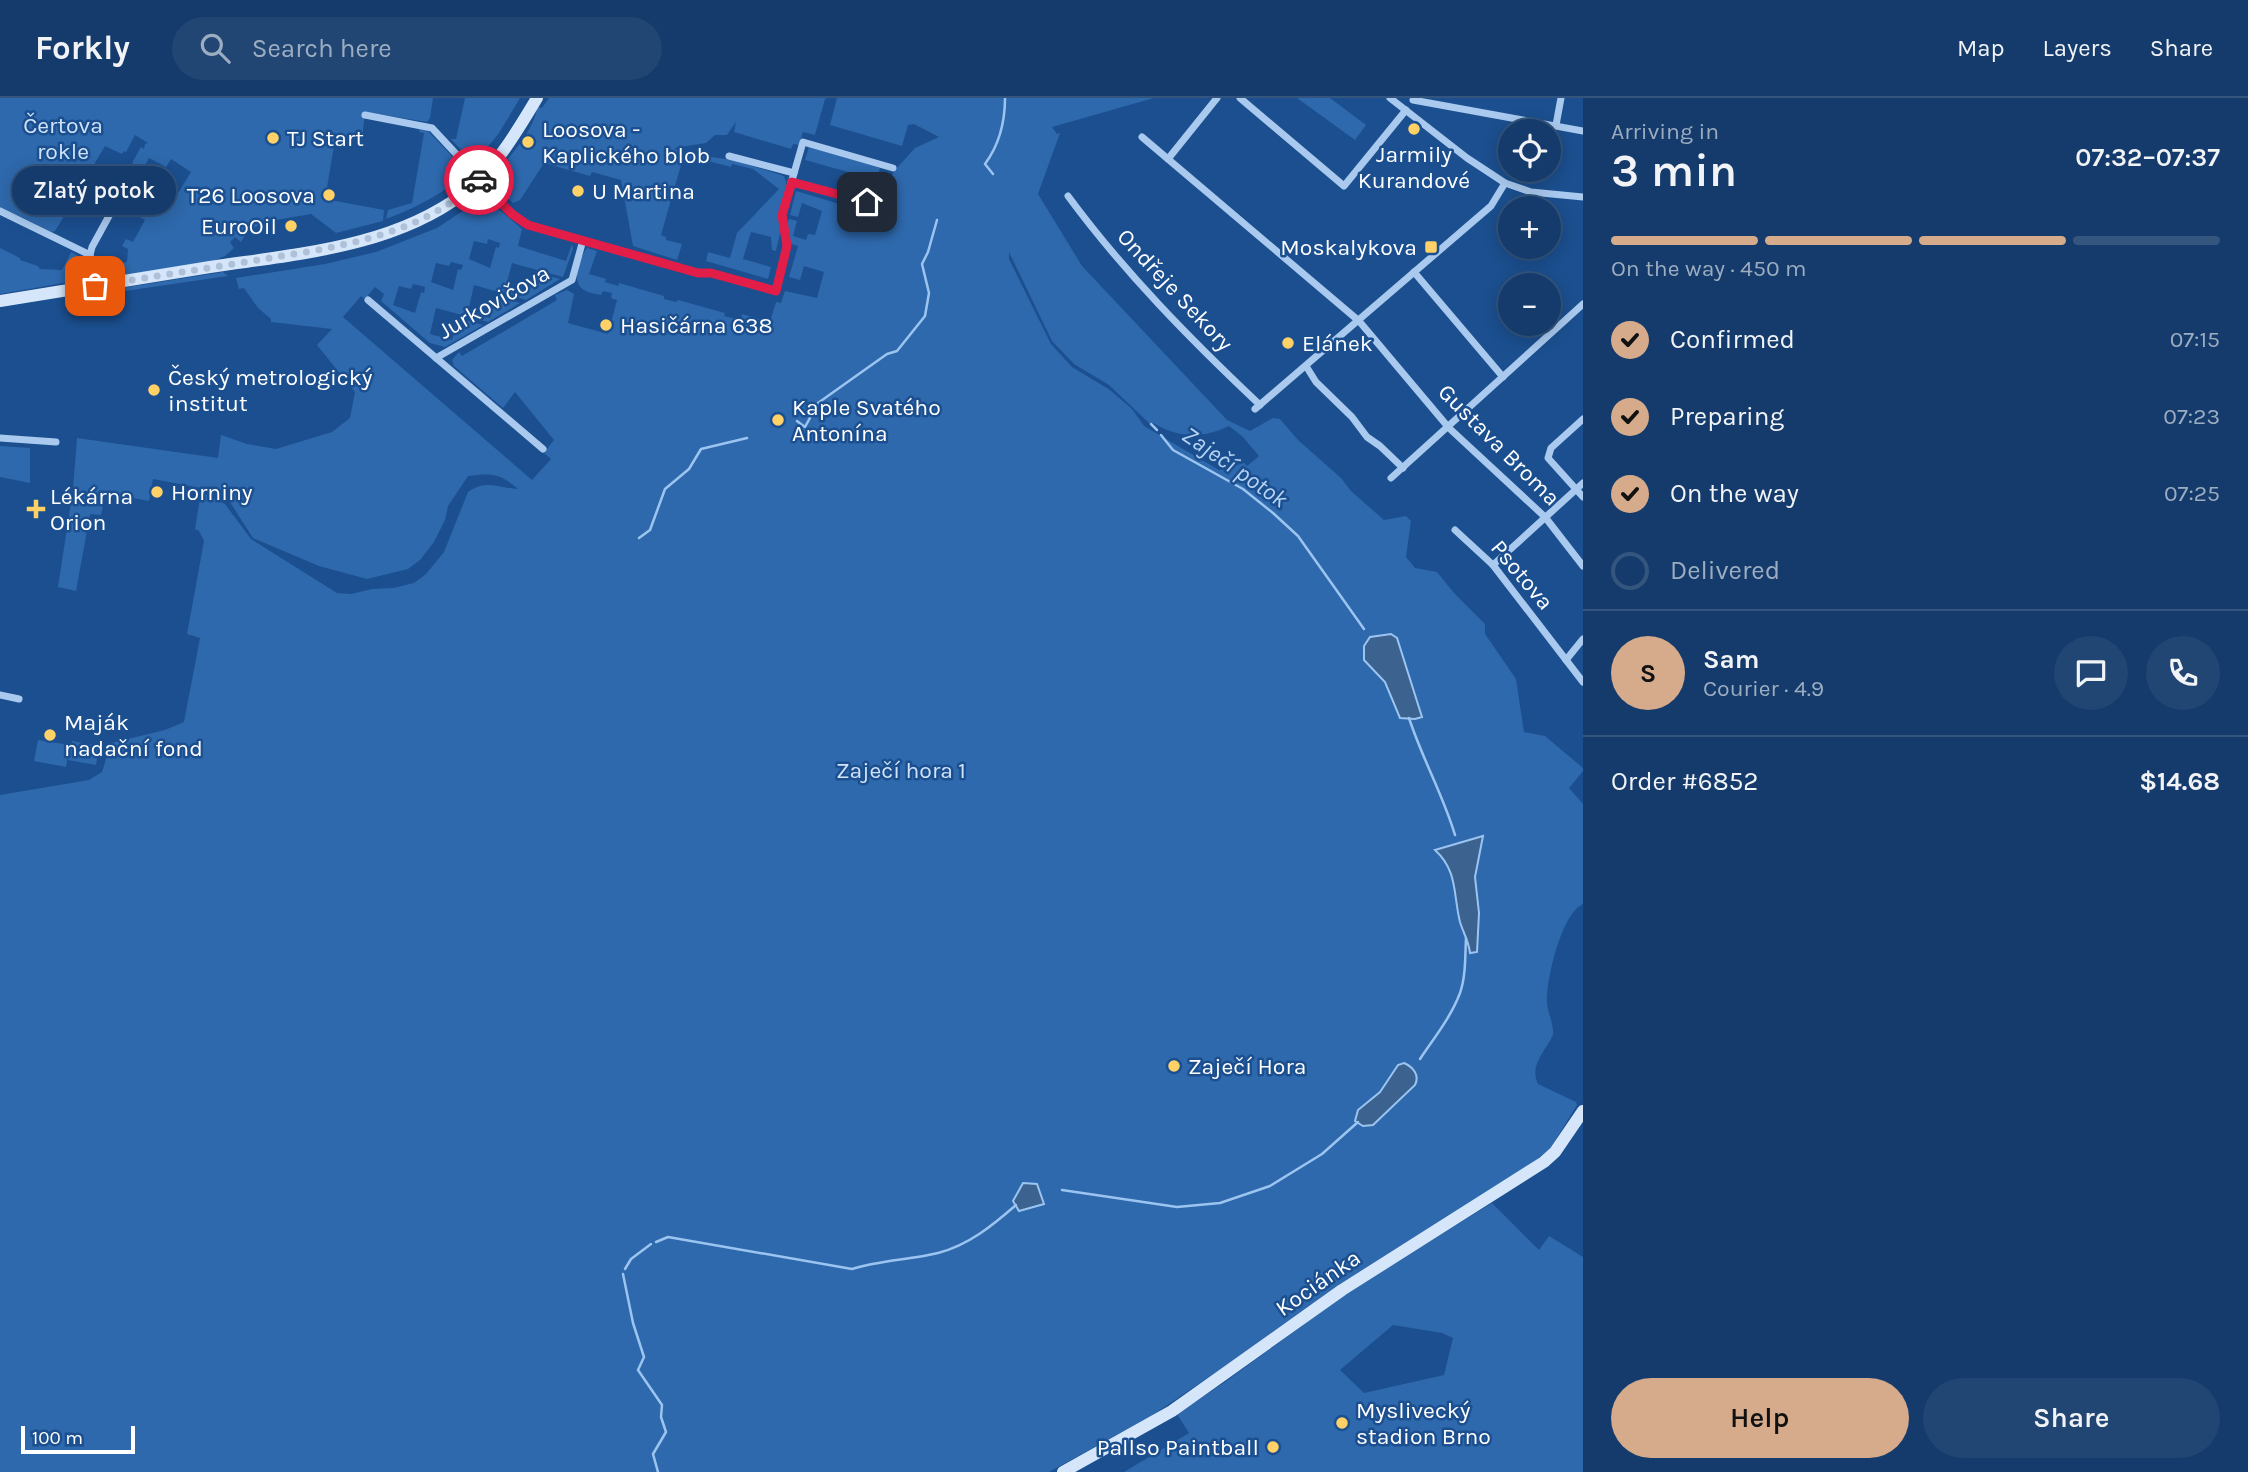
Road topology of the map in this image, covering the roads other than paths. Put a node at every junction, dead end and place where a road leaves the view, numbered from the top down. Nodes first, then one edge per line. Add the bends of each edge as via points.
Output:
1 (537, 98) edge
2 (1217, 98) edge
3 (1240, 98) edge
4 (1390, 98) edge
5 (1561, 98) edge
6 (1413, 100) dead end
7 (1406, 110) junction
8 (365, 115) dead end
9 (1522, 119) edge
10 (1557, 119) edge
11 (1561, 126) edge
12 (1583, 131) edge
13 (1142, 137) dead end
14 (729, 156) dead end
15 (1168, 159) junction
16 (893, 168) dead end
17 (793, 178) junction
18 (479, 179) junction
19 (1505, 183) junction
20 (121, 194) dead end
21 (1068, 196) dead end
22 (1583, 197) edge
23 (867, 202) dead end
24 (0, 211) edge
25 (583, 240) junction
26 (90, 255) junction
27 (1414, 272) junction
28 (95, 286) junction
29 (368, 300) dead end
30 (0, 301) edge
31 (1583, 304) edge
32 (1359, 321) junction
33 (436, 358) junction
34 (1306, 366) junction
35 (1503, 377) junction
36 (1583, 419) edge
37 (1449, 428) junction
38 (0, 438) edge
39 (55, 442) dead end
40 (543, 449) dead end
41 (1403, 468) junction
42 (1391, 478) dead end
43 (1583, 483) edge
44 (1576, 489) junction
45 (1583, 497) edge
46 (1545, 517) junction
47 (1455, 530) dead end
48 (1493, 565) junction
49 (1583, 566) edge
50 (1583, 639) edge
51 (1566, 660) junction
52 (1583, 682) edge
53 (0, 695) edge
54 (19, 699) dead end
55 (1583, 1111) edge
56 (1063, 1472) edge

1 - 18 street
2 - 15 street
3 - 7 street via 1344,186
4 - 7 street
5 - 10 street
6 - 9 street
7 - 19 street
8 - 18 street via 432,128
11 - 12 street
13 - 15 street, Gustava Broma
14 - 17 street
15 - 32 street, Gustava Broma
16 - 17 street via 803,142
17 - 23 street
17 - 25 street via 782,215 787,246 776,291
18 - 25 street via 528,225
18 - 28 street via 423,219 376,237
19 - 22 street via 1531,192
19 - 27 street via 1491,206
20 - 26 street
21 - 34 street, Ondřeje Sekory via 1163,310 1257,407
24 - 26 street
25 - 33 street, Jurkovičova via 572,280
26 - 28 street
27 - 32 street
27 - 35 street
28 - 30 street
29 - 33 street, Jurkovičova
31 - 35 street
32 - 34 street
32 - 37 street, Gustava Broma
33 - 40 street, Jurkovičova
34 - 41 street via 1367,437
35 - 37 street
36 - 44 street via 1548,453
37 - 41 street
37 - 46 street, Gustava Broma
38 - 39 street
41 - 42 street
43 - 44 street
44 - 45 street
44 - 46 street
46 - 48 street
46 - 49 street, Gustava Broma
47 - 48 street, Psotova
48 - 51 street, Psotova
50 - 51 street
51 - 52 street, Psotova
53 - 54 street
55 - 56 street, Kociánka via 1544,1163 1342,1290 1172,1410

